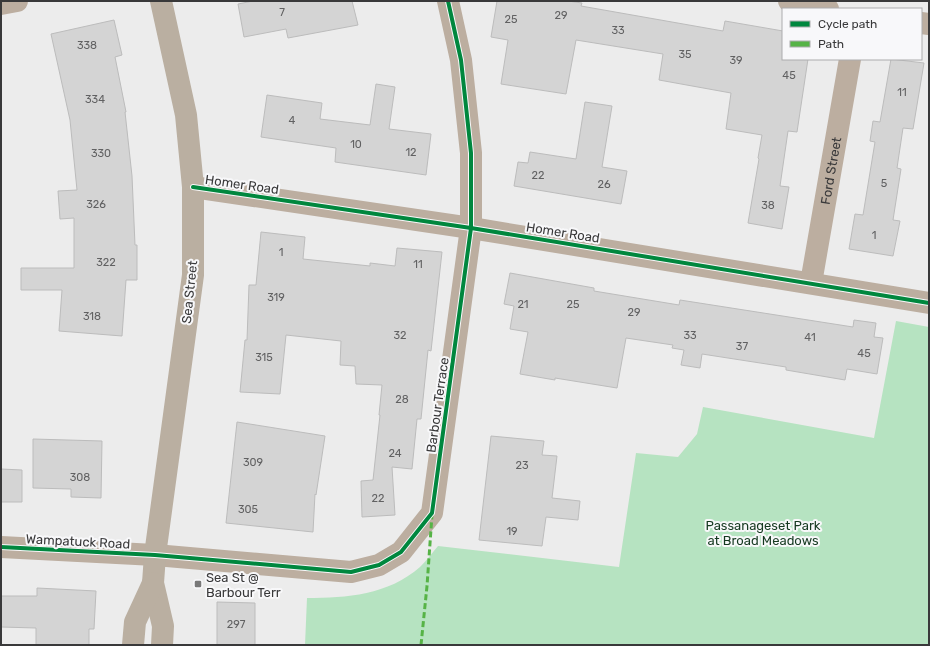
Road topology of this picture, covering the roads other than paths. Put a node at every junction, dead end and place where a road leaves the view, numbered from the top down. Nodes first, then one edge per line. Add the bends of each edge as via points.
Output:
1 (17, 1) edge
2 (161, 1) edge
3 (448, 1) edge
4 (790, 1) edge
5 (1, 4) edge
6 (823, 8) edge
7 (850, 60) edge
8 (192, 187) junction
9 (471, 228) junction
10 (811, 282) junction
11 (929, 303) edge
12 (1, 547) edge
13 (155, 555) junction
14 (153, 584) junction
15 (133, 645) edge
16 (162, 645) edge

1 - 5 street
2 - 8 main road, Sea Street via 186,115
3 - 9 street, Barbour Terrace via 461,60 472,153
4 - 6 street
7 - 10 street, Ford Street
8 - 9 street, Homer Road
8 - 13 main road, Sea Street via 193,275
9 - 10 street, Homer Road
9 - 13 street, Barbour Terrace via 432,513 401,552 379,565 351,572
10 - 11 street, Homer Road
12 - 13 street, Wampatuck Road
13 - 14 main road, Sea Street
14 - 15 main road, Sea Street via 135,622
14 - 16 main road, Sea Street via 163,626

